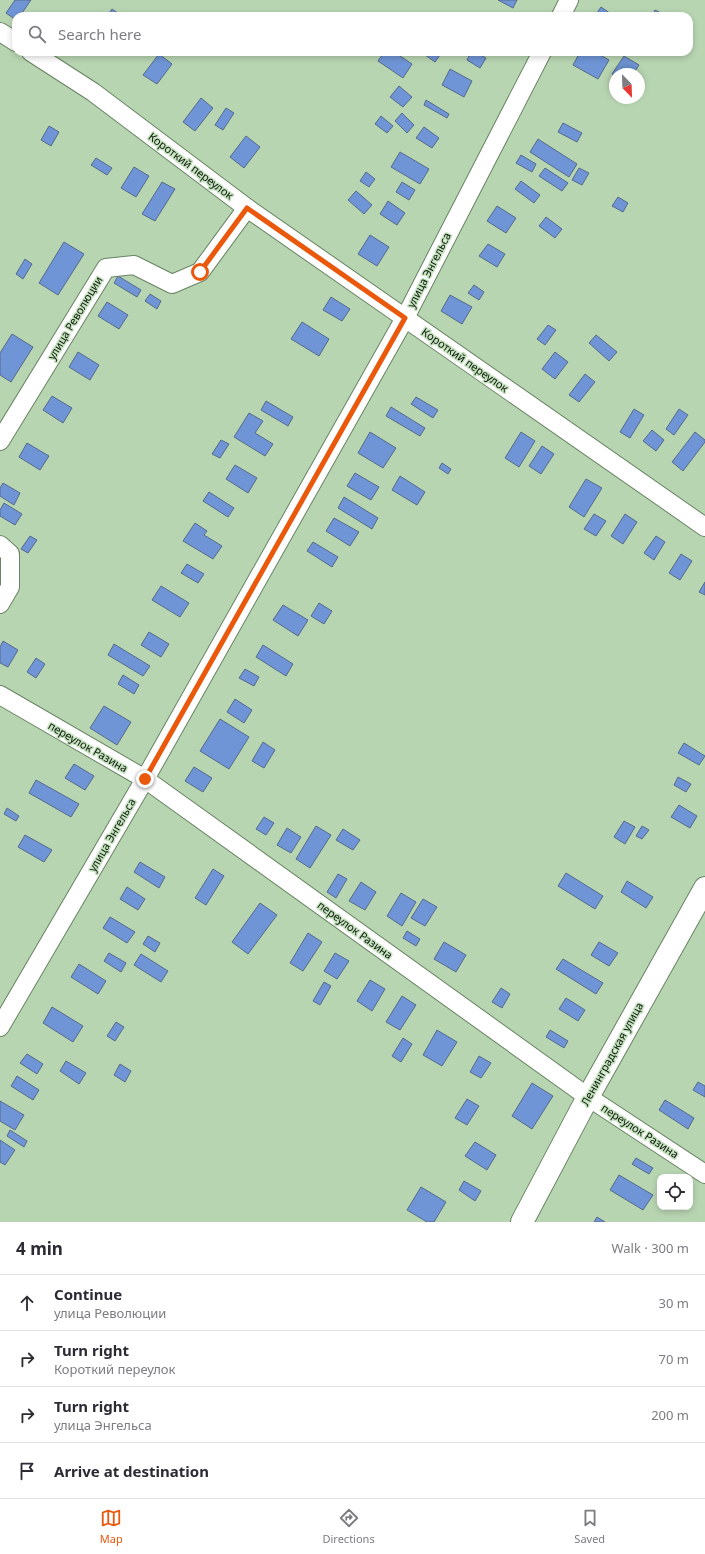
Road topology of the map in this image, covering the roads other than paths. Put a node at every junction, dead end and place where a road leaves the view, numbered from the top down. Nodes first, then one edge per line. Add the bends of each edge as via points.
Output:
1 (569, 0) edge
2 (563, 12) edge
3 (0, 32) edge
4 (12, 40) edge
5 (37, 56) edge
6 (540, 56) edge
7 (247, 208) junction
8 (405, 318) junction
9 (0, 441) edge
10 (705, 526) edge
11 (0, 545) edge
12 (0, 604) edge
13 (0, 695) edge
14 (145, 779) junction
15 (705, 888) edge
16 (0, 1027) edge
17 (588, 1097) junction
18 (705, 1174) edge
19 (522, 1222) edge

1 - 2 street
3 - 4 street
5 - 7 street, Короткий переулок via 93,92
6 - 8 street, улица Энгельса
7 - 8 street, Короткий переулок
7 - 9 street, улица Революции via 200,272 172,284 134,265 106,268
8 - 10 street, Короткий переулок
8 - 14 street, улица Энгельса
11 - 12 street via 10,554 10,587
13 - 14 street, переулок Разина
14 - 16 street, улица Энгельса
14 - 17 street, переулок Разина
15 - 17 street, Ленинградская улица
17 - 18 street, переулок Разина
17 - 19 street, Ленинградская улица

